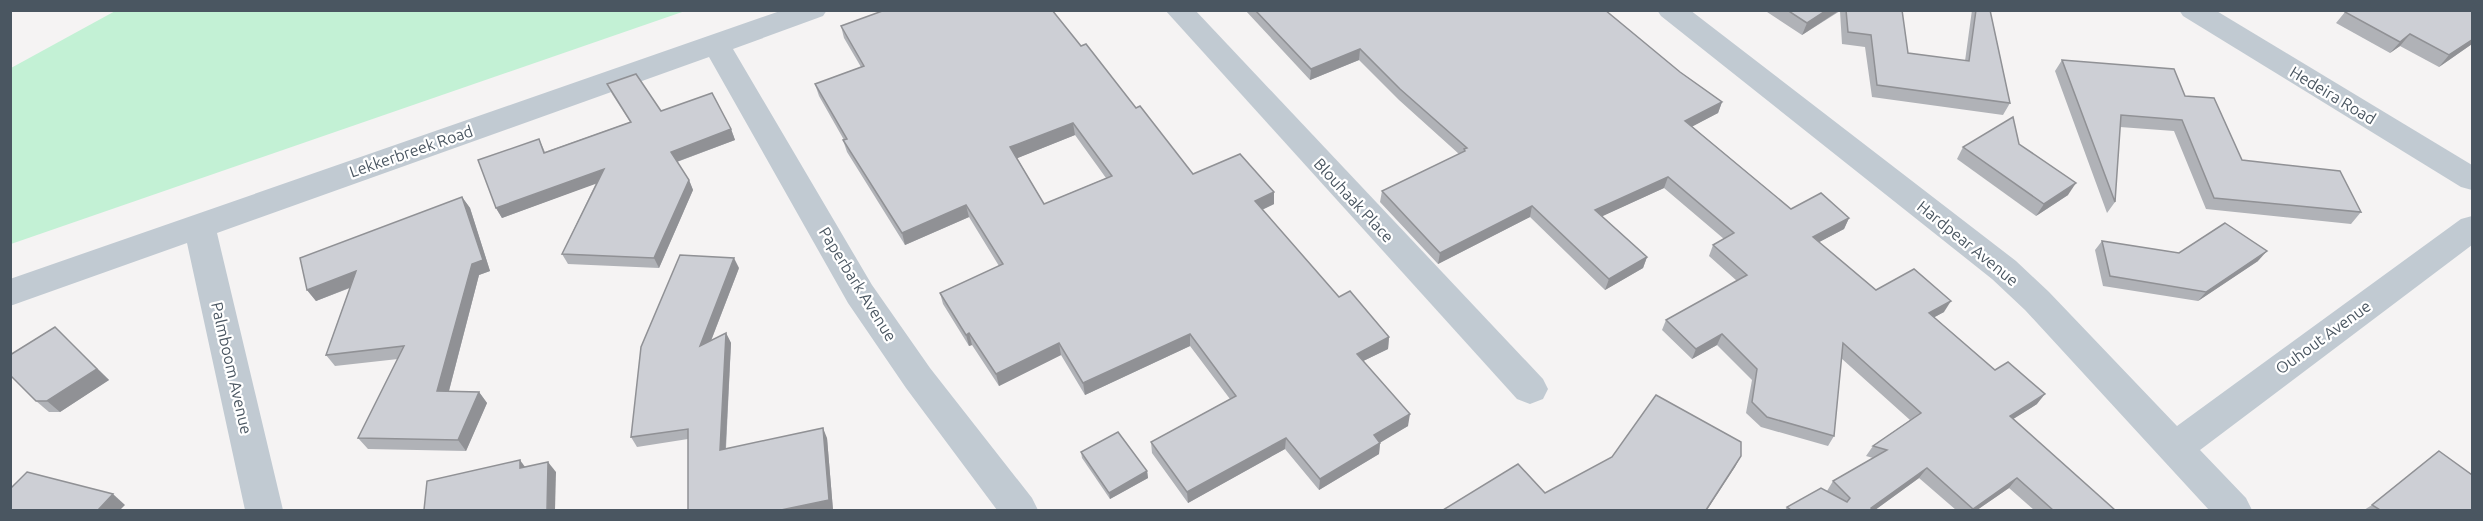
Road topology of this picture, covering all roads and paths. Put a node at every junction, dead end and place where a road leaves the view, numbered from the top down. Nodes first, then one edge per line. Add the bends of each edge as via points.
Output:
1 (813, 10) edge
2 (1179, 10) edge
3 (1671, 10) edge
4 (2193, 10) edge
5 (716, 45) junction
6 (2472, 179) edge
7 (199, 225) junction
8 (2472, 228) edge
9 (10, 293) edge
10 (1530, 389) dead end
11 (2175, 448) junction
12 (264, 510) edge
13 (1019, 510) edge
14 (2233, 510) edge

1 - 5 street, Lekkerbreek Road
2 - 10 street, Blouhaak Place
3 - 11 street, Hardpear Avenue via 2004,270
4 - 6 street, Hedeira Road
5 - 7 street, Lekkerbreek Road
5 - 13 street, Paperbark Avenue via 860,294 918,378
7 - 9 street, Lekkerbreek Road
7 - 12 street, Palmboom Avenue
8 - 11 street, Ouhout Avenue
11 - 14 street, Hardpear Avenue

